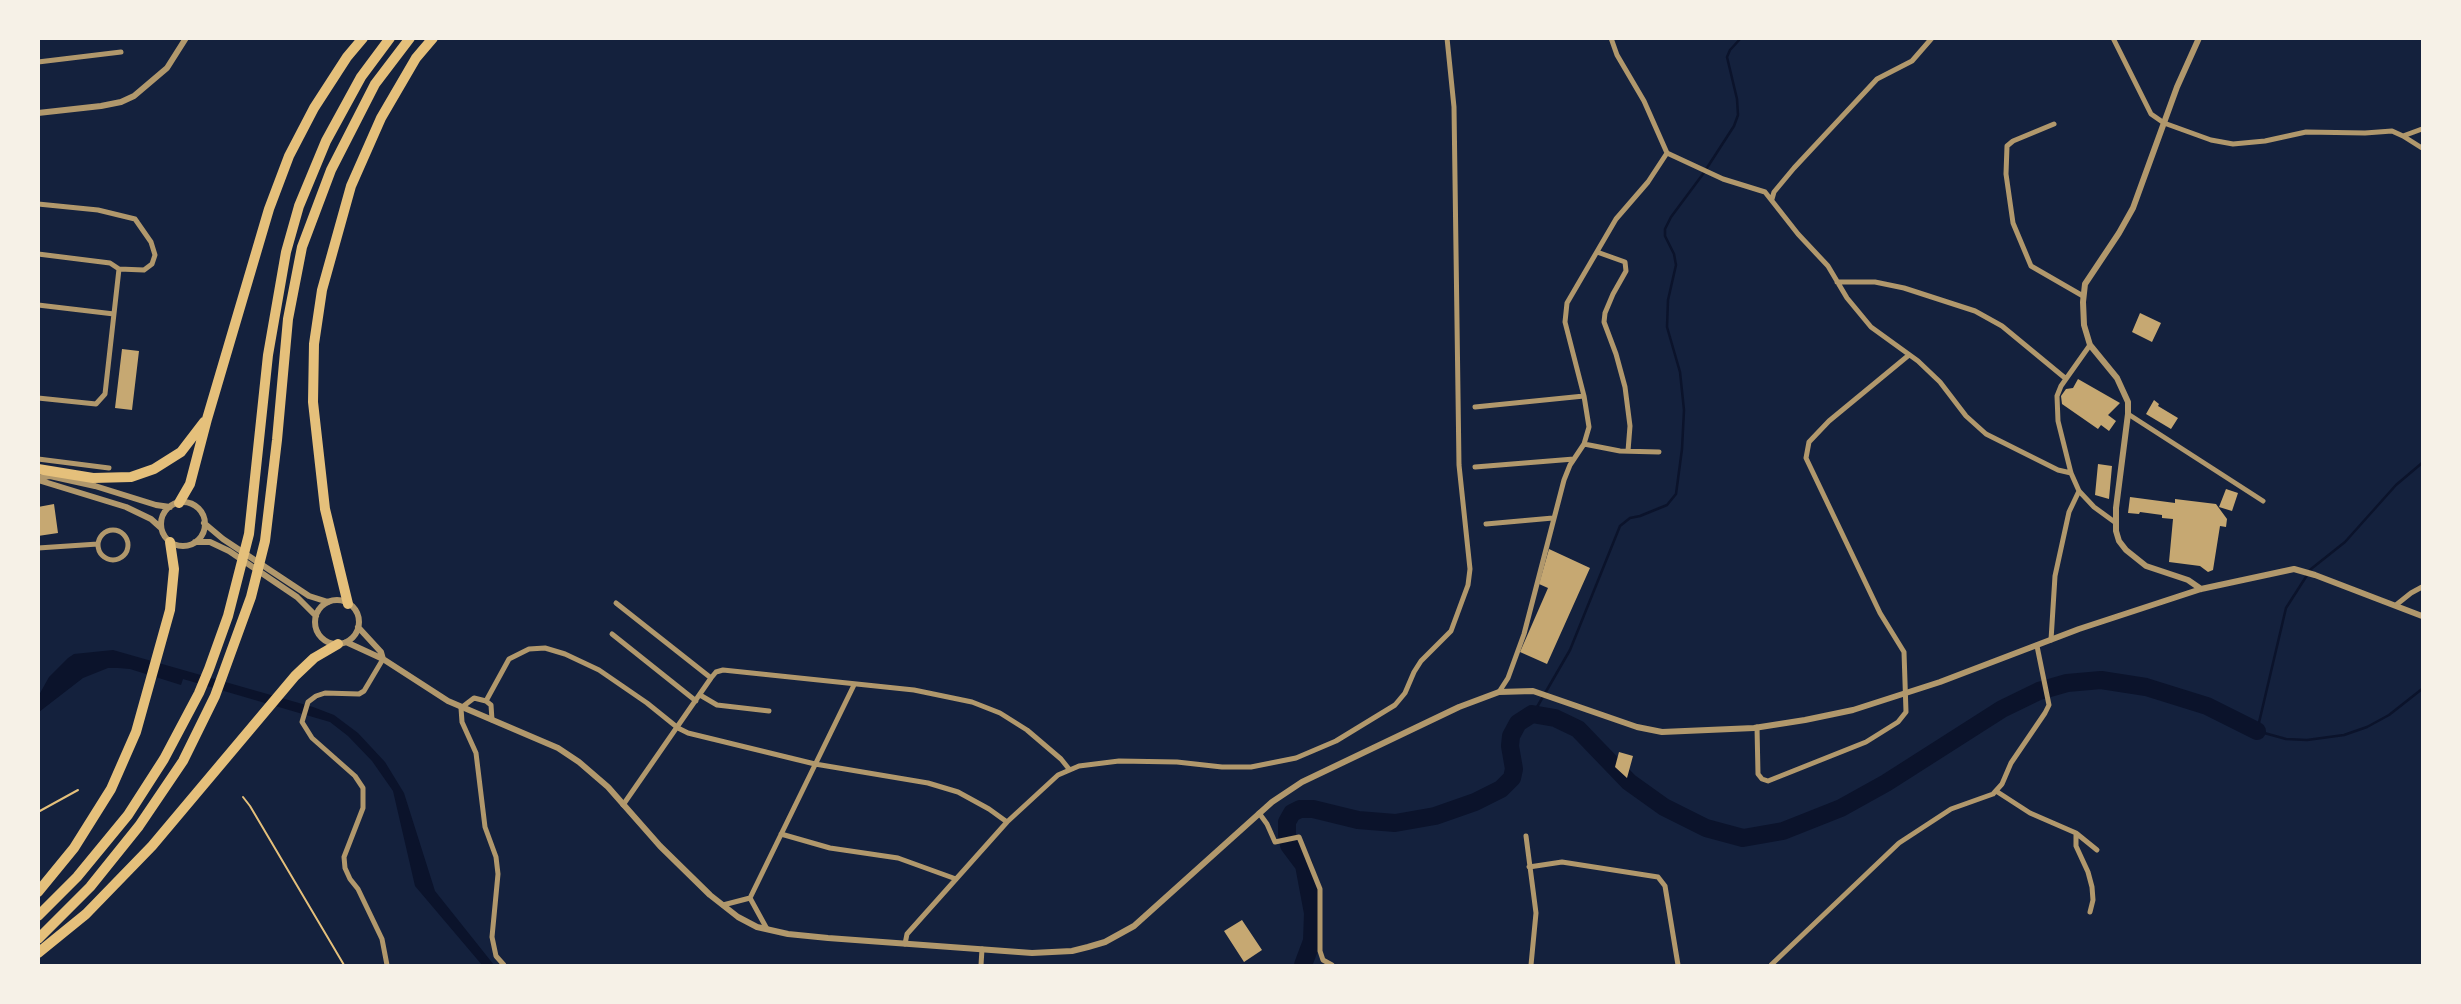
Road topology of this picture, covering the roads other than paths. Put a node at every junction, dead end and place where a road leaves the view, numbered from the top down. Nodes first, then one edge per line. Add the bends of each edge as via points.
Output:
1 (186, 38) edge
2 (363, 38) edge
3 (390, 38) edge
4 (410, 38) edge
5 (433, 38) edge
6 (1447, 38) edge
7 (1611, 38) edge
8 (1932, 38) edge
9 (2113, 38) edge
10 (2199, 38) edge
11 (121, 52) dead end
12 (38, 62) edge
13 (38, 113) edge
14 (2164, 123) junction
15 (2054, 124) dead end
16 (2423, 129) edge
17 (2403, 136) junction
18 (2423, 148) edge
19 (1667, 153) junction
20 (1772, 200) junction
21 (38, 204) edge
22 (1597, 252) junction
23 (38, 254) edge
24 (119, 269) junction
25 (1837, 282) junction
26 (2083, 296) junction
27 (38, 305) edge
28 (114, 313) junction
29 (2090, 345) junction
30 (1909, 355) junction
31 (2065, 378) junction
32 (1584, 396) junction
33 (38, 398) edge
34 (1475, 407) dead end
35 (2128, 414) junction
36 (206, 419) junction
37 (1584, 444) junction
38 (1628, 451) junction
39 (1659, 452) dead end
40 (38, 459) edge
41 (1574, 459) junction
42 (1475, 467) dead end
43 (109, 468) dead end
44 (38, 469) edge
45 (2071, 473) junction
46 (38, 479) edge
47 (2079, 491) junction
48 (2263, 501) dead end
49 (174, 505) junction
50 (1553, 518) junction
51 (204, 523) junction
52 (2116, 523) junction
53 (1486, 524) dead end
54 (161, 528) junction
55 (170, 542) junction
56 (195, 542) junction
57 (98, 544) junction
58 (38, 548) edge
59 (2423, 587) edge
60 (2200, 589) junction
61 (328, 602) junction
62 (617, 603) dead end
63 (348, 604) junction
64 (2396, 606) junction
65 (316, 615) junction
66 (2423, 616) edge
67 (358, 627) junction
68 (612, 634) dead end
69 (2051, 640) junction
70 (342, 643) junction
71 (2037, 646) junction
72 (383, 659) junction
73 (711, 678) junction
74 (854, 685) junction
75 (1499, 692) junction
76 (1906, 693) junction
77 (700, 695) junction
78 (486, 701) junction
79 (696, 701) junction
80 (461, 708) junction
81 (769, 711) dead end
82 (492, 720) junction
83 (1757, 727) junction
84 (678, 728) junction
85 (815, 764) junction
86 (1069, 769) junction
87 (1996, 791) junction
88 (623, 804) junction
89 (1259, 813) junction
90 (1007, 822) junction
91 (2076, 833) junction
92 (781, 834) junction
93 (1526, 836) dead end
94 (2097, 850) dead end
95 (1529, 867) junction
96 (956, 879) junction
97 (38, 892) edge
98 (750, 898) junction
99 (722, 906) junction
100 (2090, 912) dead end
101 (38, 916) edge
102 (767, 929) junction
103 (38, 939) edge
104 (905, 944) junction
105 (982, 949) junction
106 (38, 953) edge
107 (1322, 963) edge
108 (387, 965) edge
109 (504, 965) edge
110 (981, 965) edge
111 (1332, 965) edge
112 (1531, 965) edge
113 (1678, 965) edge
114 (1771, 965) edge

1 - 13 street via 167,68 135,96 101,106
2 - 36 highway via 314,107 289,156
3 - 101 highway via 361,77 326,141 285,252 268,355 249,534 237,585 199,693 128,815
4 - 103 highway via 375,84 331,170 302,247 288,319 265,541 251,597 215,696 183,761 139,827 90,887
5 - 63 highway via 381,118 351,186 322,290 314,344 313,402 325,509
6 - 86 street via 1454,107 1459,454 1469,554 1468,585 1451,631 1421,661 1395,705 1336,741 1296,758 1251,767 1119,761
7 - 19 street
8 - 20 street via 1912,61 1877,79 1794,168
9 - 14 street via 2141,98
10 - 14 street
11 - 12 street
14 - 17 street via 2233,144 2306,132 2392,131
14 - 26 street via 2133,208 2090,275
15 - 26 street via 2007,146 2013,223 2031,266
16 - 17 street
17 - 18 street
19 - 20 street via 1765,192
19 - 22 street via 1616,219
20 - 25 street
21 - 24 street via 135,219 151,242 152,264 144,270
22 - 32 street via 1567,303 1564,322
22 - 38 street via 1625,262 1626,271 1604,322 1625,387
23 - 24 street via 110,263
24 - 28 street
25 - 30 street via 1871,327
25 - 31 street via 1875,282 1975,311 2009,331
26 - 29 street
27 - 28 street
28 - 33 street via 101,400 96,404
29 - 31 street
29 - 35 street via 2123,388
30 - 45 street via 1986,434
30 - 76 street via 1829,421 1809,442 1807,458 1880,613 1904,652
31 - 45 street via 2057,406
32 - 34 street
32 - 37 street via 1589,427
35 - 48 street
35 - 52 street
36 - 44 highway via 181,452 131,477 93,478
36 - 49 highway via 190,484
37 - 38 street
37 - 41 street
38 - 39 street
40 - 43 street
41 - 42 street
41 - 50 street
45 - 47 street
46 - 49 street via 50,476 156,505
46 - 54 street via 126,507
47 - 52 street
47 - 69 street via 2069,512 2055,576
49 - 51 street via 196,507
49 - 54 street via 163,516
50 - 53 street
50 - 75 street via 1524,634
51 - 56 street
51 - 61 street via 309,596
52 - 60 street via 2119,541 2136,559
54 - 55 street
55 - 56 street via 183,546
55 - 97 highway via 174,560 170,610 136,732 111,789 74,848
56 - 65 street via 210,542 229,551 298,597
57 - 57 street via 104,557 114,559 123,556 128,542 114,530 105,532
57 - 58 street
59 - 64 street
60 - 64 street via 2284,570 2304,571
60 - 69 street
61 - 63 street
61 - 65 street
62 - 73 street
63 - 67 street via 357,613
64 - 66 street
65 - 70 street via 317,633 326,642
67 - 70 street via 352,638
67 - 72 street
68 - 79 street
69 - 71 street
70 - 72 street
70 - 106 highway via 314,658 152,846 86,914
71 - 76 street
71 - 87 street via 2049,705
72 - 80 street
72 - 108 street via 359,694 316,696 308,702 302,722 312,738 363,788 363,808 344,857 345,868 382,939
73 - 74 street via 723,670
73 - 77 street
74 - 85 street
74 - 86 street via 914,690 972,702 1027,730
75 - 83 street via 1533,691 1662,732
75 - 89 street via 1459,706 1301,782
76 - 83 street via 1853,710
76 - 83 street via 1906,712 1898,722 1866,742 1768,781 1758,774
77 - 79 street
77 - 81 street via 717,705
78 - 80 street via 474,698
78 - 82 street via 491,705
78 - 84 street via 509,659 529,649 545,648 599,670
79 - 84 street
80 - 82 street
80 - 109 street via 476,753 485,827 496,857 492,937 496,956
82 - 88 street via 568,755 594,773
84 - 85 street
84 - 88 street
85 - 90 street via 958,792
85 - 92 street
86 - 90 street
87 - 91 street via 2030,813
87 - 114 street via 1951,809 1899,843
88 - 99 street
89 - 105 street via 1134,926 1105,942 1053,953
89 - 107 street via 1275,842 1299,837 1320,889
90 - 96 street
91 - 94 street
91 - 100 street via 2076,846 2092,887
92 - 96 street via 830,848 898,858
92 - 98 street
93 - 95 street
95 - 112 street via 1536,913
95 - 113 street via 1562,862 1658,877 1665,886
96 - 104 street via 907,934
98 - 99 street
98 - 102 street
99 - 102 street
102 - 104 street
104 - 105 street
105 - 110 street
107 - 111 street

